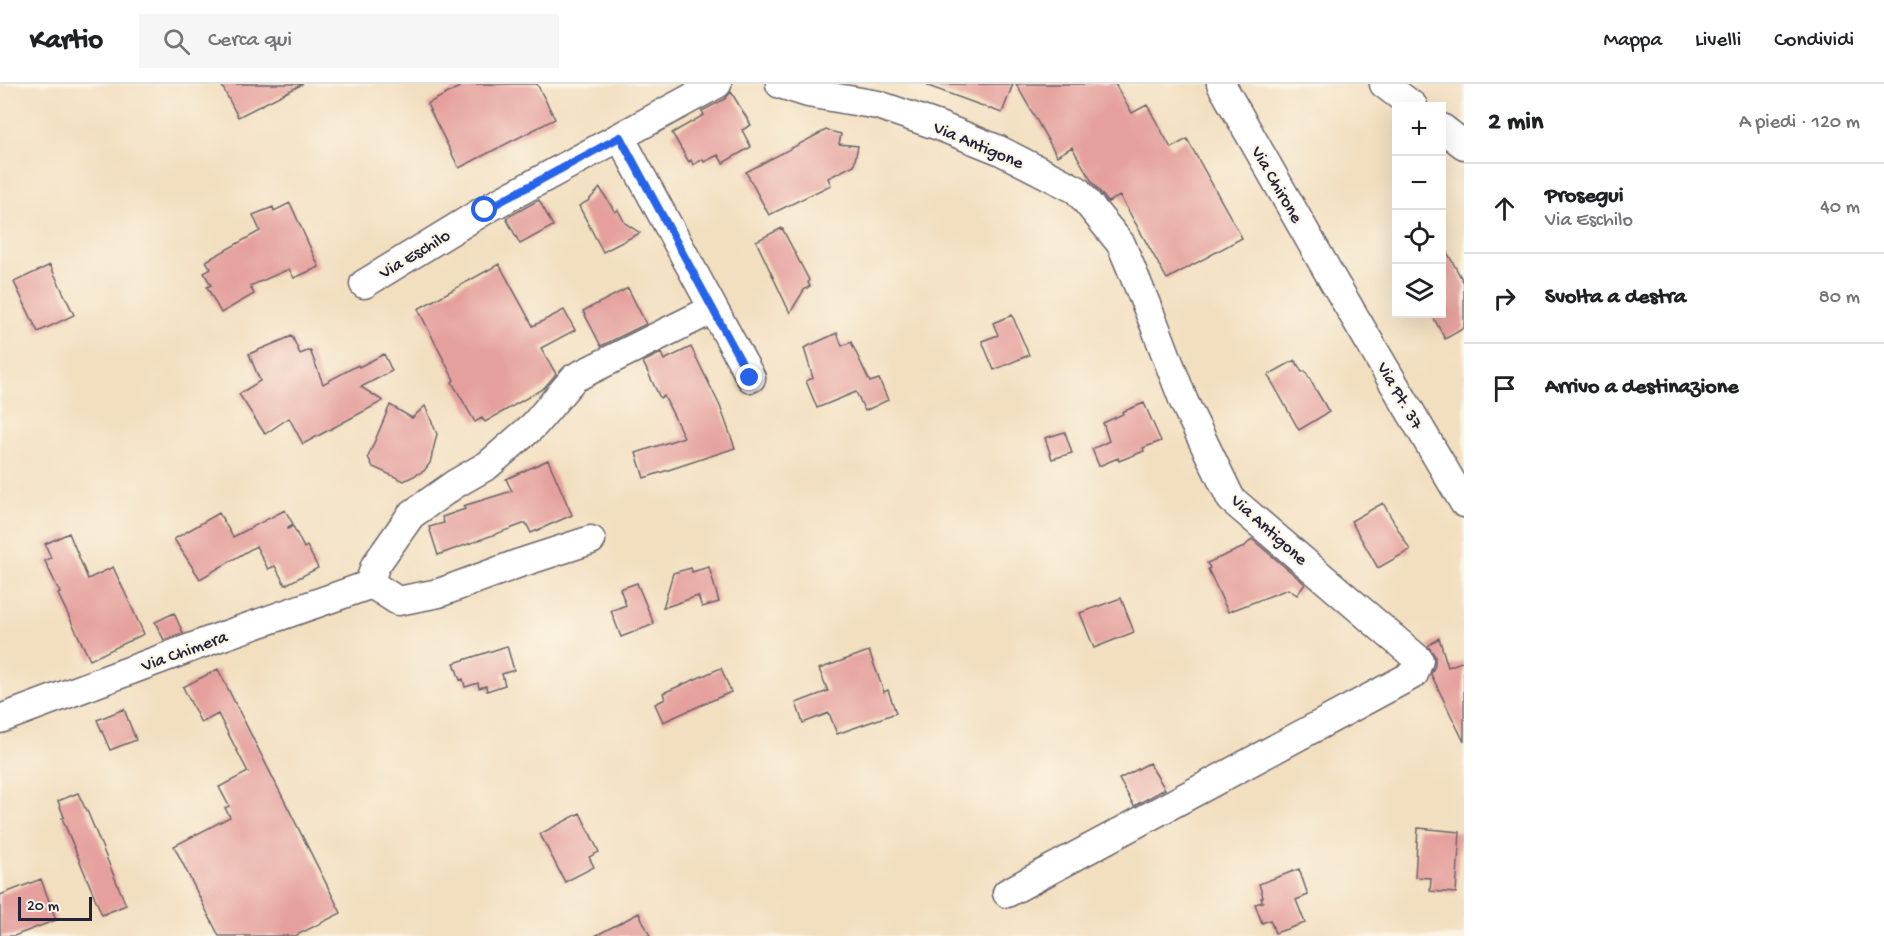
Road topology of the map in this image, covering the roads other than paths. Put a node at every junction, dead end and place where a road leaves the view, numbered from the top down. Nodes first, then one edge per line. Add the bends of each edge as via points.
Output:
1 (717, 84) edge
2 (780, 84) edge
3 (1221, 84) edge
4 (1384, 84) edge
5 (1408, 102) edge
6 (1446, 131) edge
7 (620, 137) junction
8 (1464, 145) edge
9 (364, 284) dead end
10 (1336, 286) joint
11 (713, 309) junction
12 (750, 378) dead end
13 (1464, 503) edge
14 (591, 540) dead end
15 (369, 585) junction
16 (0, 719) edge
17 (1007, 893) dead end

1 - 7 street, Via Eschilo
2 - 17 street, Via Antigone via 878,105 999,150 1077,190 1120,244 1184,402 1232,499 1419,660 1414,674
3 - 10 street, Via Chirone
4 - 5 street
6 - 8 street
7 - 9 street, Via Eschilo via 485,210
7 - 11 street
10 - 13 street, Via Pt. 37
11 - 12 street
11 - 15 street via 574,378 534,425 489,465 411,515 375,566
14 - 15 street via 439,593 398,601
15 - 16 street, Via Chimera

